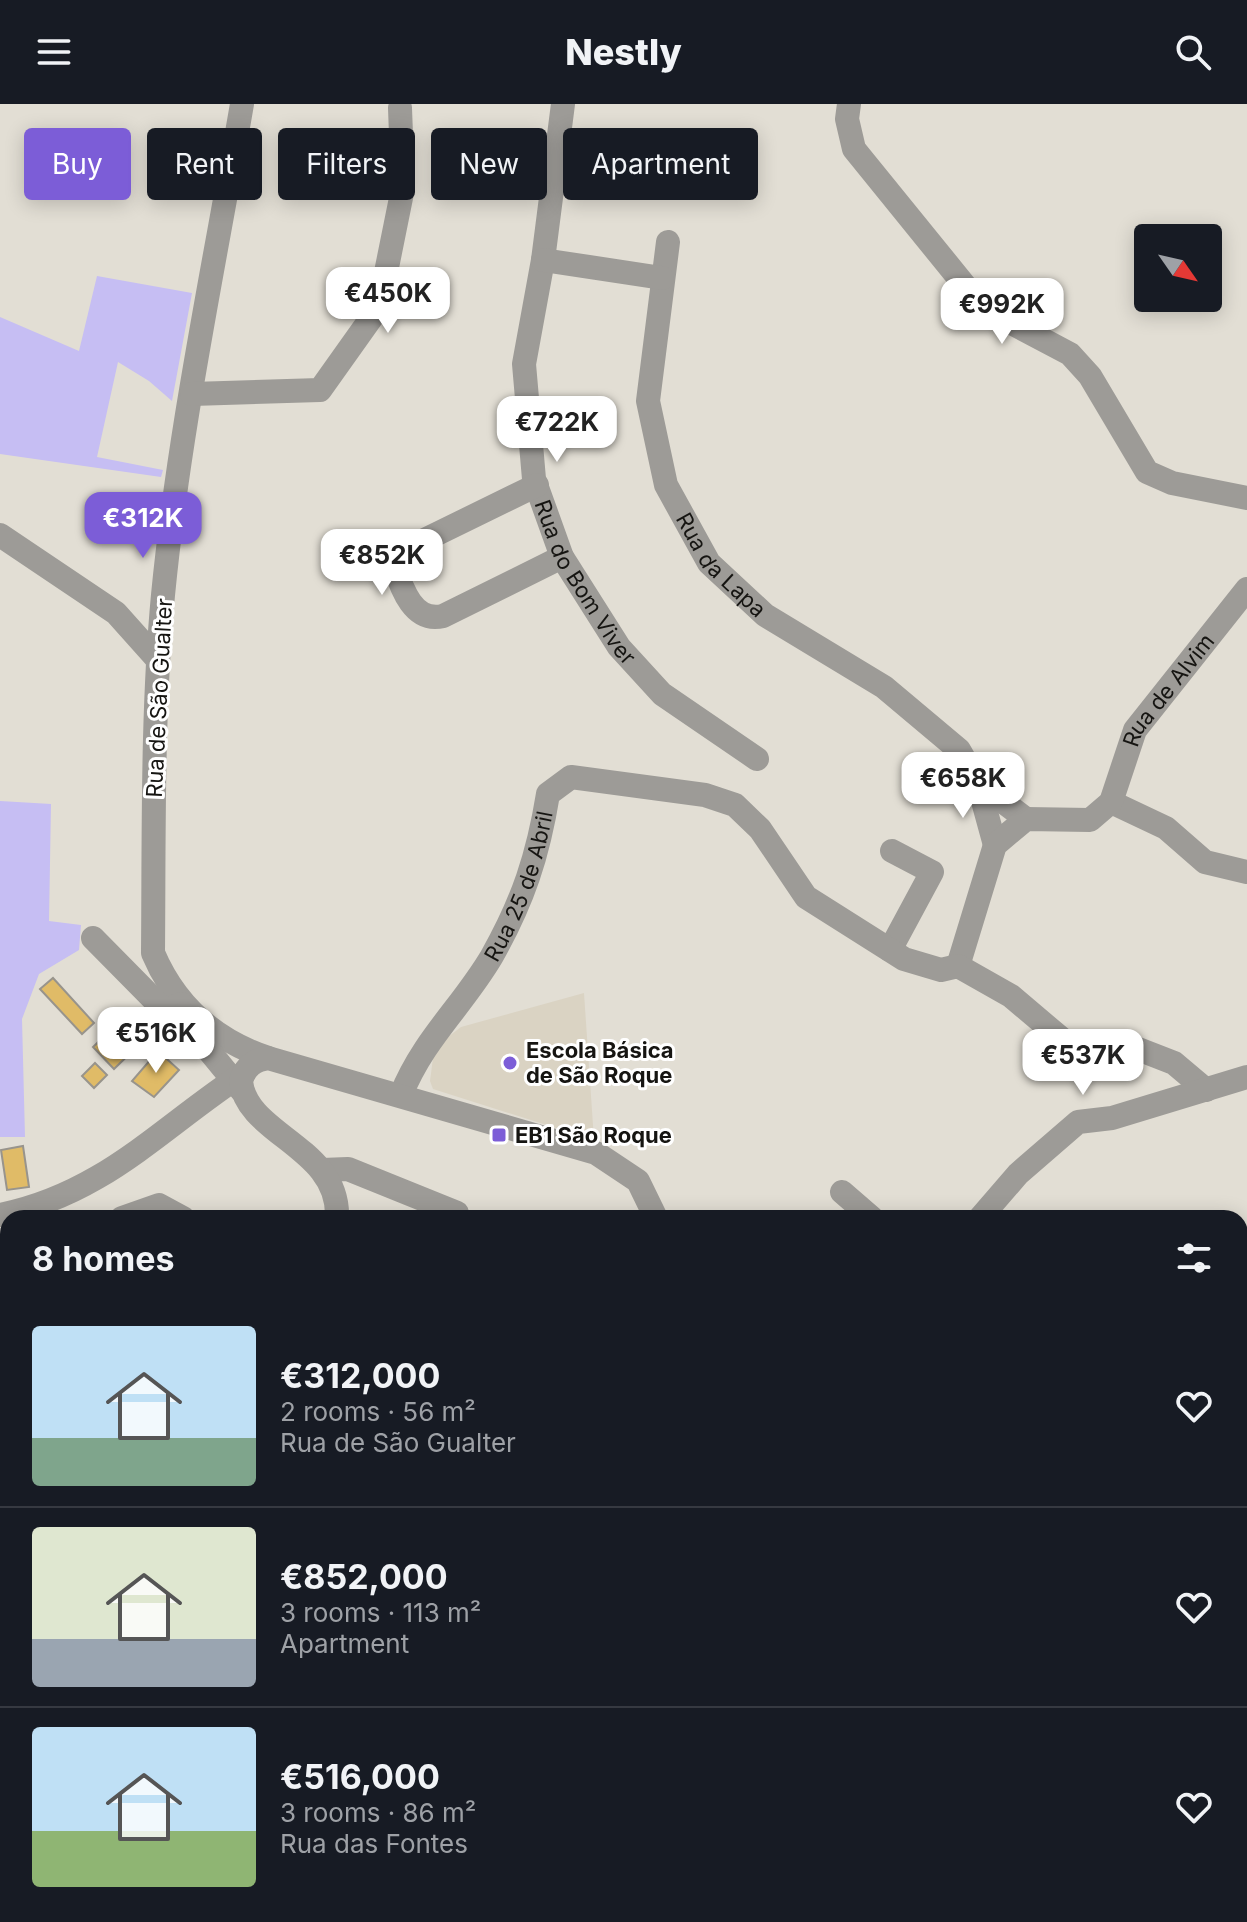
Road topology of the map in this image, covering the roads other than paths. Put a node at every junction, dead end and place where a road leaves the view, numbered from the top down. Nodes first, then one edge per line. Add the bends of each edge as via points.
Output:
1 (242, 104) edge
2 (563, 104) edge
3 (849, 104) edge
4 (400, 108) dead end
5 (668, 242) dead end
6 (543, 260) junction
7 (662, 278) junction
8 (192, 394) junction
9 (537, 485) junction
10 (1247, 498) edge
11 (0, 535) edge
12 (562, 557) junction
13 (1247, 589) edge
14 (158, 660) junction
15 (757, 759) dead end
16 (978, 783) junction
17 (1111, 802) junction
18 (1026, 819) junction
19 (995, 845) junction
20 (892, 851) dead end
21 (1247, 872) edge
22 (93, 938) dead end
23 (890, 950) junction
24 (958, 966) junction
25 (181, 1004) junction
26 (240, 1074) junction
27 (1247, 1077) edge
28 (1206, 1090) junction
29 (401, 1095) junction
30 (322, 1170) junction
31 (842, 1192) dead end
32 (15, 1210) edge
33 (145, 1210) edge
34 (168, 1210) edge
35 (337, 1210) edge
36 (450, 1210) edge
37 (652, 1210) edge
38 (863, 1210) edge
39 (987, 1210) edge

1 - 8 street, Rua de São Gualter
2 - 6 street, Rua do Bom Viver
3 - 10 street via 854,149 983,308 1070,354 1090,376 1147,472 1172,483
4 - 8 street via 403,188 379,307 320,390
5 - 7 street, Rua da Lapa
6 - 7 street
6 - 9 street, Rua do Bom Viver via 524,364
7 - 16 street, Rua da Lapa via 648,401 666,485 709,563 765,615 884,687 959,750
8 - 14 street, Rua de São Gualter via 175,491
9 - 12 street, Rua do Bom Viver
9 - 12 street via 400,552 394,565 397,576 420,616 430,620
11 - 14 street via 116,613
12 - 15 street, Rua do Bom Viver via 619,647 662,694
13 - 17 street, Rua de Alvim via 1135,730
14 - 25 street, Rua de São Gualter via 153,953
16 - 18 street
16 - 19 street
17 - 18 street via 1090,820
17 - 21 street via 1166,828 1205,862
18 - 19 street
19 - 24 street
20 - 23 street via 932,872
22 - 25 street via 165,1011
23 - 24 street, Rua 25 de Abril via 941,970
23 - 29 street, Rua 25 de Abril via 806,897 760,829 735,805 705,795 571,777 548,794 537,857 491,958 414,1062
24 - 28 street, Rua 25 de Abril via 1011,996 1063,1040 1091,1050 1138,1049 1174,1063
25 - 26 street, Rua de São Gualter via 187,1024
26 - 29 street
26 - 30 street, Rua de São Gualter via 254,1112
26 - 32 street via 135,1156 77,1190
27 - 28 street
28 - 39 street via 1112,1118 1078,1122 1018,1174
29 - 37 street via 596,1153 638,1181
30 - 35 street via 338,1200
30 - 36 street via 348,1169
31 - 38 street
33 - 34 street via 159,1205

